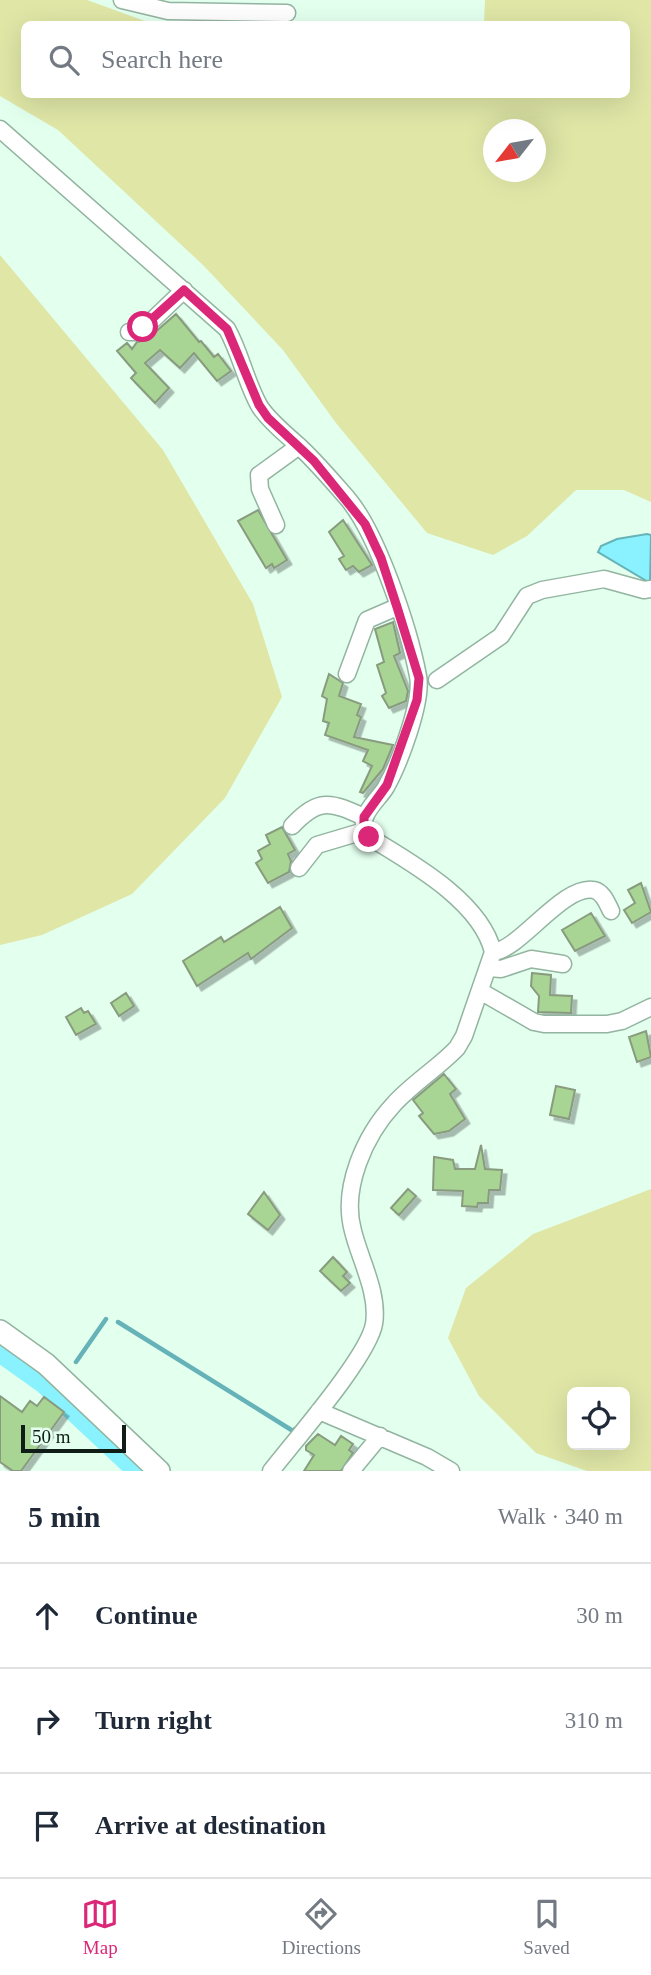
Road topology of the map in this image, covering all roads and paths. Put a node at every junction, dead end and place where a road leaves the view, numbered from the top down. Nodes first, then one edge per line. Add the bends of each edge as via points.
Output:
1 (122, 0) edge
2 (245, 6) edge
3 (286, 13) dead end
4 (0, 129) edge
5 (184, 290) junction
6 (129, 332) dead end
7 (299, 446) junction
8 (276, 525) dead end
9 (651, 589) edge
10 (397, 607) junction
11 (347, 674) dead end
12 (437, 680) dead end
13 (364, 824) junction
14 (292, 826) dead end
15 (299, 867) dead end
16 (611, 911) dead end
17 (493, 951) junction
18 (563, 964) dead end
19 (489, 968) junction
20 (480, 991) junction
21 (651, 1007) edge
22 (0, 1331) edge
23 (318, 1411) junction
24 (380, 1436) junction
25 (159, 1471) edge
26 (271, 1471) edge
27 (351, 1471) edge
28 (451, 1471) edge

1 - 2 street via 168,11
2 - 3 street
4 - 5 street
5 - 6 street via 140,332
5 - 7 street via 227,329 259,405
7 - 8 street via 259,475 260,489
7 - 10 street via 365,524
9 - 12 street via 604,579 527,596 501,636
10 - 11 street via 367,620
10 - 13 street via 419,678 417,700 387,785
13 - 14 street via 339,806 320,804 304,812
13 - 15 street via 317,845
13 - 17 street via 369,837 410,859 452,894 484,930
16 - 17 street via 602,895 585,891 542,916 503,951
17 - 19 street
18 - 19 street via 531,959
19 - 20 street
20 - 21 street via 544,1024 607,1024
20 - 23 street via 457,1048 394,1104 375,1129 355,1175 350,1196 352,1229 373,1299 374,1323 363,1350
22 - 25 main road via 46,1364
23 - 24 street
23 - 26 street
24 - 27 street
24 - 28 street

